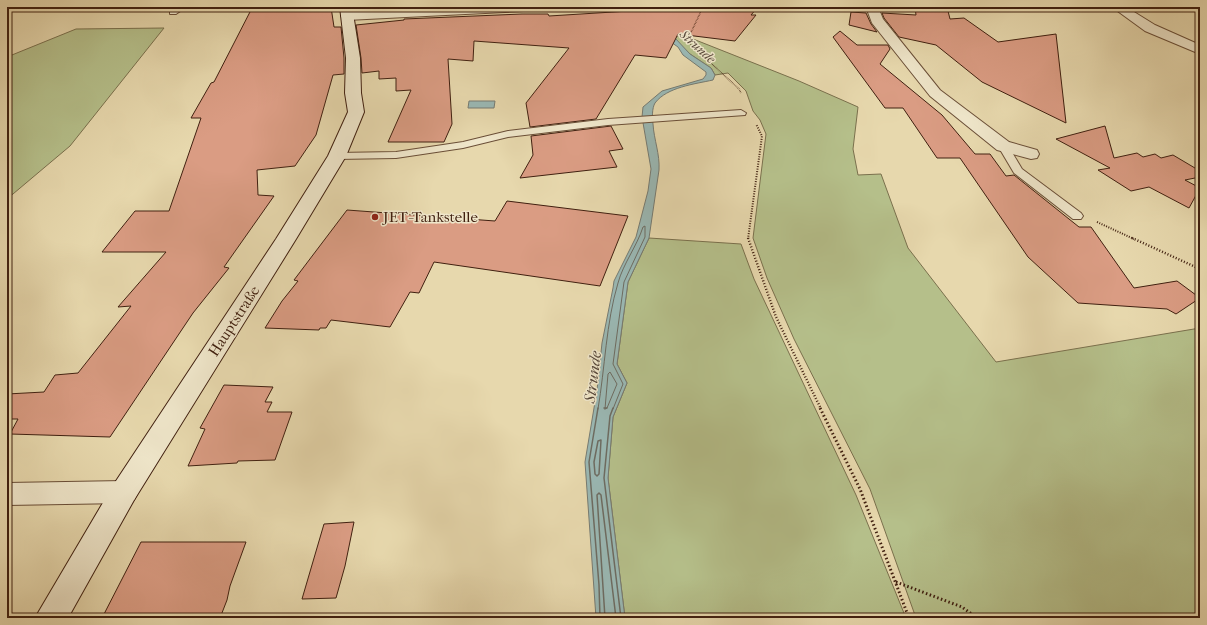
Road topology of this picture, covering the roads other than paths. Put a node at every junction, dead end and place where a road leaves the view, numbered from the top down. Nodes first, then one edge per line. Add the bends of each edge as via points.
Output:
1 (182, 7) edge
2 (523, 7) edge
3 (872, 7) edge
4 (1118, 7) edge
5 (346, 11) edge
6 (173, 12) dead end
7 (1200, 50) edge
8 (741, 113) dead end
9 (1003, 146) junction
10 (1031, 154) dead end
11 (337, 156) junction
12 (1077, 216) road end
13 (124, 492) junction
14 (7, 494) edge
15 (51, 618) edge

1 - 6 lane
2 - 5 main road
3 - 9 main road via 877,20 935,93
4 - 7 main road via 1150,28
5 - 11 main road, Hauptstraße via 356,112
8 - 11 lane via 608,122 508,134 463,145 396,155
9 - 10 main road
9 - 12 lane via 1018,171
11 - 13 main road, Hauptstraße
13 - 14 main road
13 - 15 main road, Hauptstraße

